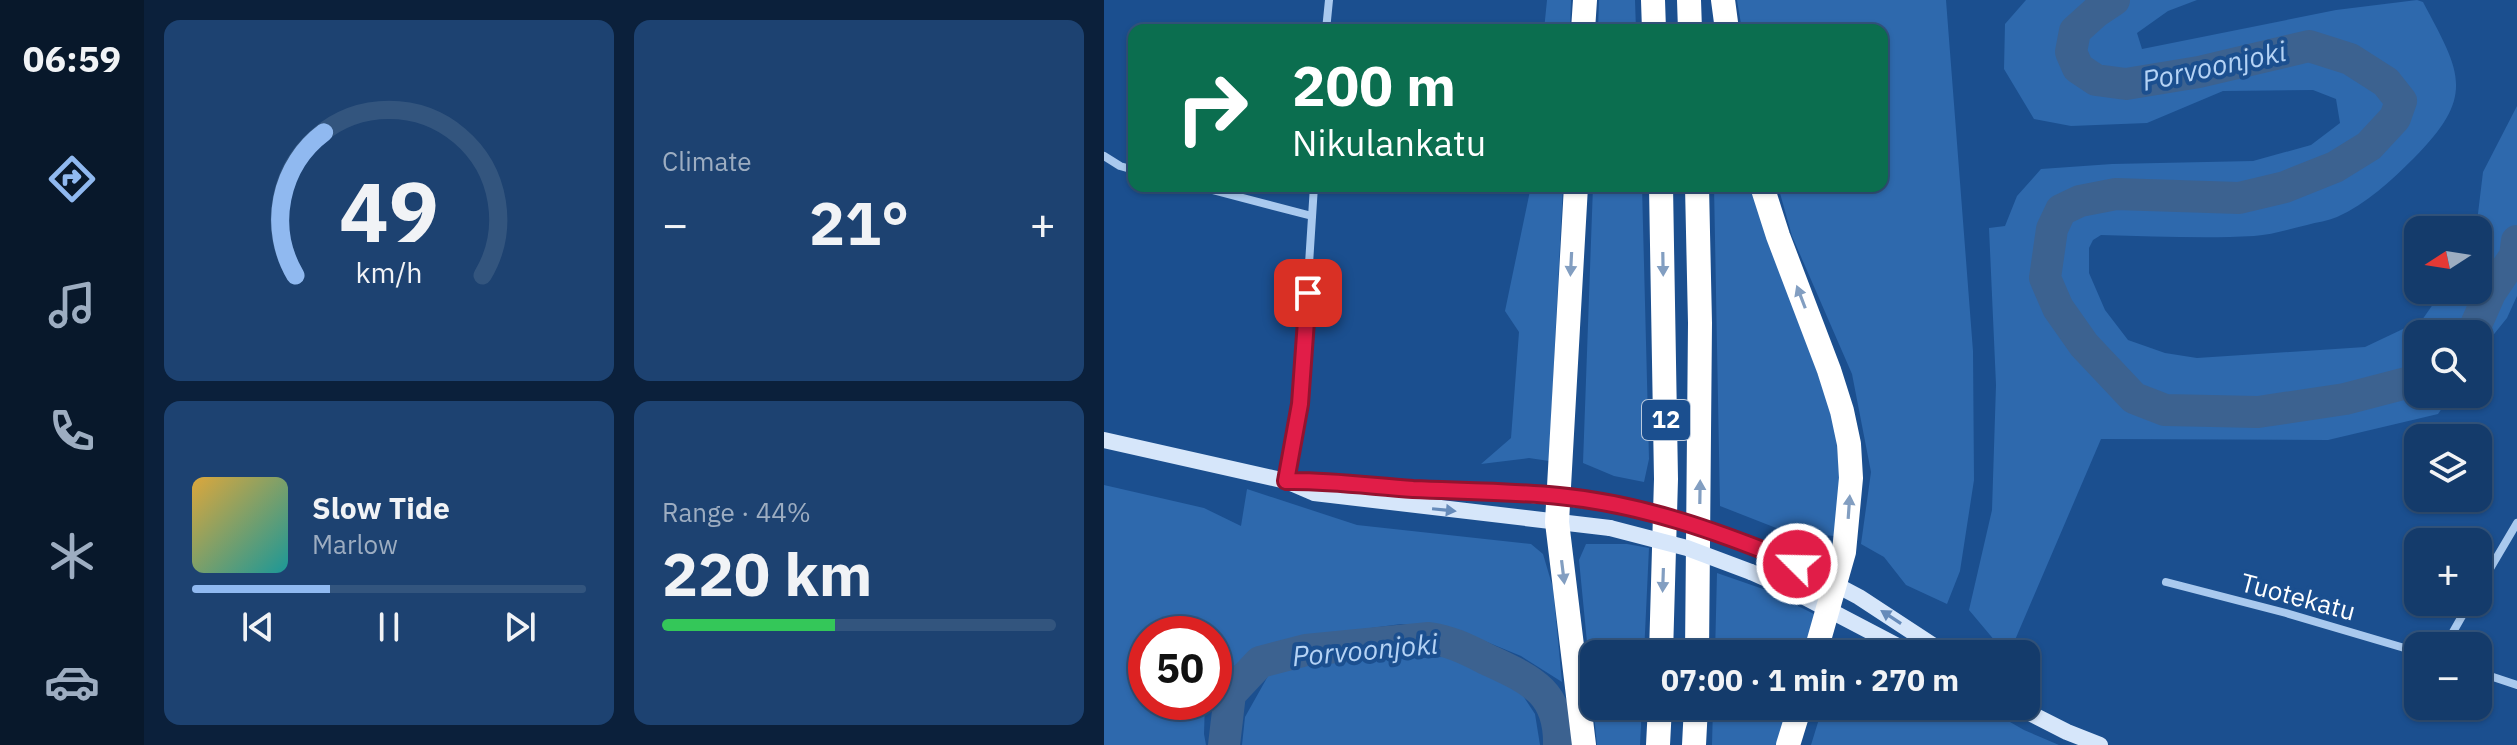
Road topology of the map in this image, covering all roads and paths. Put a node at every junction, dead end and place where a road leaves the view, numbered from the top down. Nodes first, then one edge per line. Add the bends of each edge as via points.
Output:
1 (1329, 0) edge
2 (1585, 0) edge
3 (1653, 0) edge
4 (1689, 0) edge
5 (1723, 0) edge
6 (1327, 24) edge
7 (1583, 24) edge
8 (1654, 24) edge
9 (1690, 24) edge
10 (1726, 24) edge
11 (1104, 156) edge
12 (1128, 168) edge
13 (1220, 192) edge
14 (1314, 192) edge
15 (1576, 192) edge
16 (1661, 192) edge
17 (1697, 192) edge
18 (1764, 192) edge
19 (1312, 216) junction
20 (1104, 440) edge
21 (1286, 481) junction
22 (1558, 496) junction
23 (1557, 522) junction
24 (2517, 523) edge
25 (2492, 565) edge
26 (2166, 582) dead end
27 (1834, 584) junction
28 (1827, 608) junction
29 (1661, 640) edge
30 (1697, 640) edge
31 (1819, 640) edge
32 (1887, 640) edge
33 (1925, 640) edge
34 (2404, 648) edge
35 (2492, 677) edge
36 (2517, 685) edge
37 (2040, 718) edge
38 (1659, 720) edge
39 (1695, 720) edge
40 (1796, 720) edge
41 (1584, 745) edge
42 (1658, 745) edge
43 (1694, 745) edge
44 (1788, 745) edge
45 (2100, 745) edge

1 - 6 street
2 - 7 highway
3 - 8 highway
4 - 9 highway
5 - 10 highway
11 - 12 street
13 - 19 street
14 - 19 street
15 -> 22 highway
16 -> 29 highway, 12 via 1666,479
30 -> 17 highway, 12
27 -> 18 highway via 1847,530 1849,444 1829,370
19 - 21 street via 1300,404
20 - 21 main road
21 - 22 main road
21 -> 23 main road via 1314,493
22 - 23 highway
22 - 27 main road, bridge via 1692,523
23 - 28 main road, bridge via 1610,528 1687,548
23 -> 41 highway
24 - 25 street
26 - 34 street, Tuotekatu
27 - 28 highway
33 -> 27 main road
28 - 31 highway
28 - 32 main road
35 - 36 street
37 - 45 main road
38 - 42 highway
39 - 43 highway
40 - 44 highway

